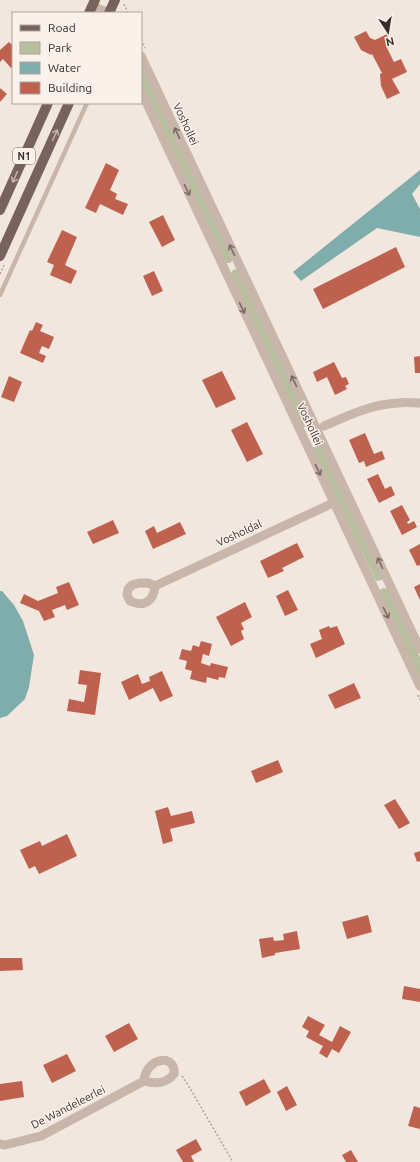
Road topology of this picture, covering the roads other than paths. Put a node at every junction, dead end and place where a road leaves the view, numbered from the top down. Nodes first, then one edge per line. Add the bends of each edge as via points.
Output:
1 (119, 1) edge
2 (92, 6) edge
3 (107, 12) edge
4 (110, 12) edge
5 (142, 60) edge
6 (142, 93) edge
7 (48, 104) edge
8 (69, 104) edge
9 (87, 104) edge
10 (0, 210) edge
11 (0, 256) edge
12 (239, 264) junction
13 (224, 270) junction
14 (0, 295) edge
15 (420, 403) edge
16 (324, 426) dead end
17 (334, 502) junction
18 (388, 582) junction
19 (155, 586) dead end
20 (375, 588) junction
21 (420, 649) edge
22 (420, 686) edge
23 (144, 1081) junction
24 (0, 1144) edge

1 - 4 main road
2 - 3 street
12 -> 5 street, Voshollei
6 -> 13 street, Voshollei
7 -> 10 main road, N1
11 -> 8 main road, N1
9 - 14 lane
12 - 13 street
18 -> 12 street, Voshollei
13 -> 17 street, Voshollei
15 - 16 street via 397,402 381,405 361,410
17 - 19 street, Vosholdal
17 - 20 street, Voshollei
18 - 20 street
18 - 21 street, Voshollei
20 -> 22 street, Voshollei
23 - 23 street via 165,1082 174,1074 173,1066 162,1060 155,1062 147,1071
23 - 24 street, De Wandeleerlei via 42,1136

